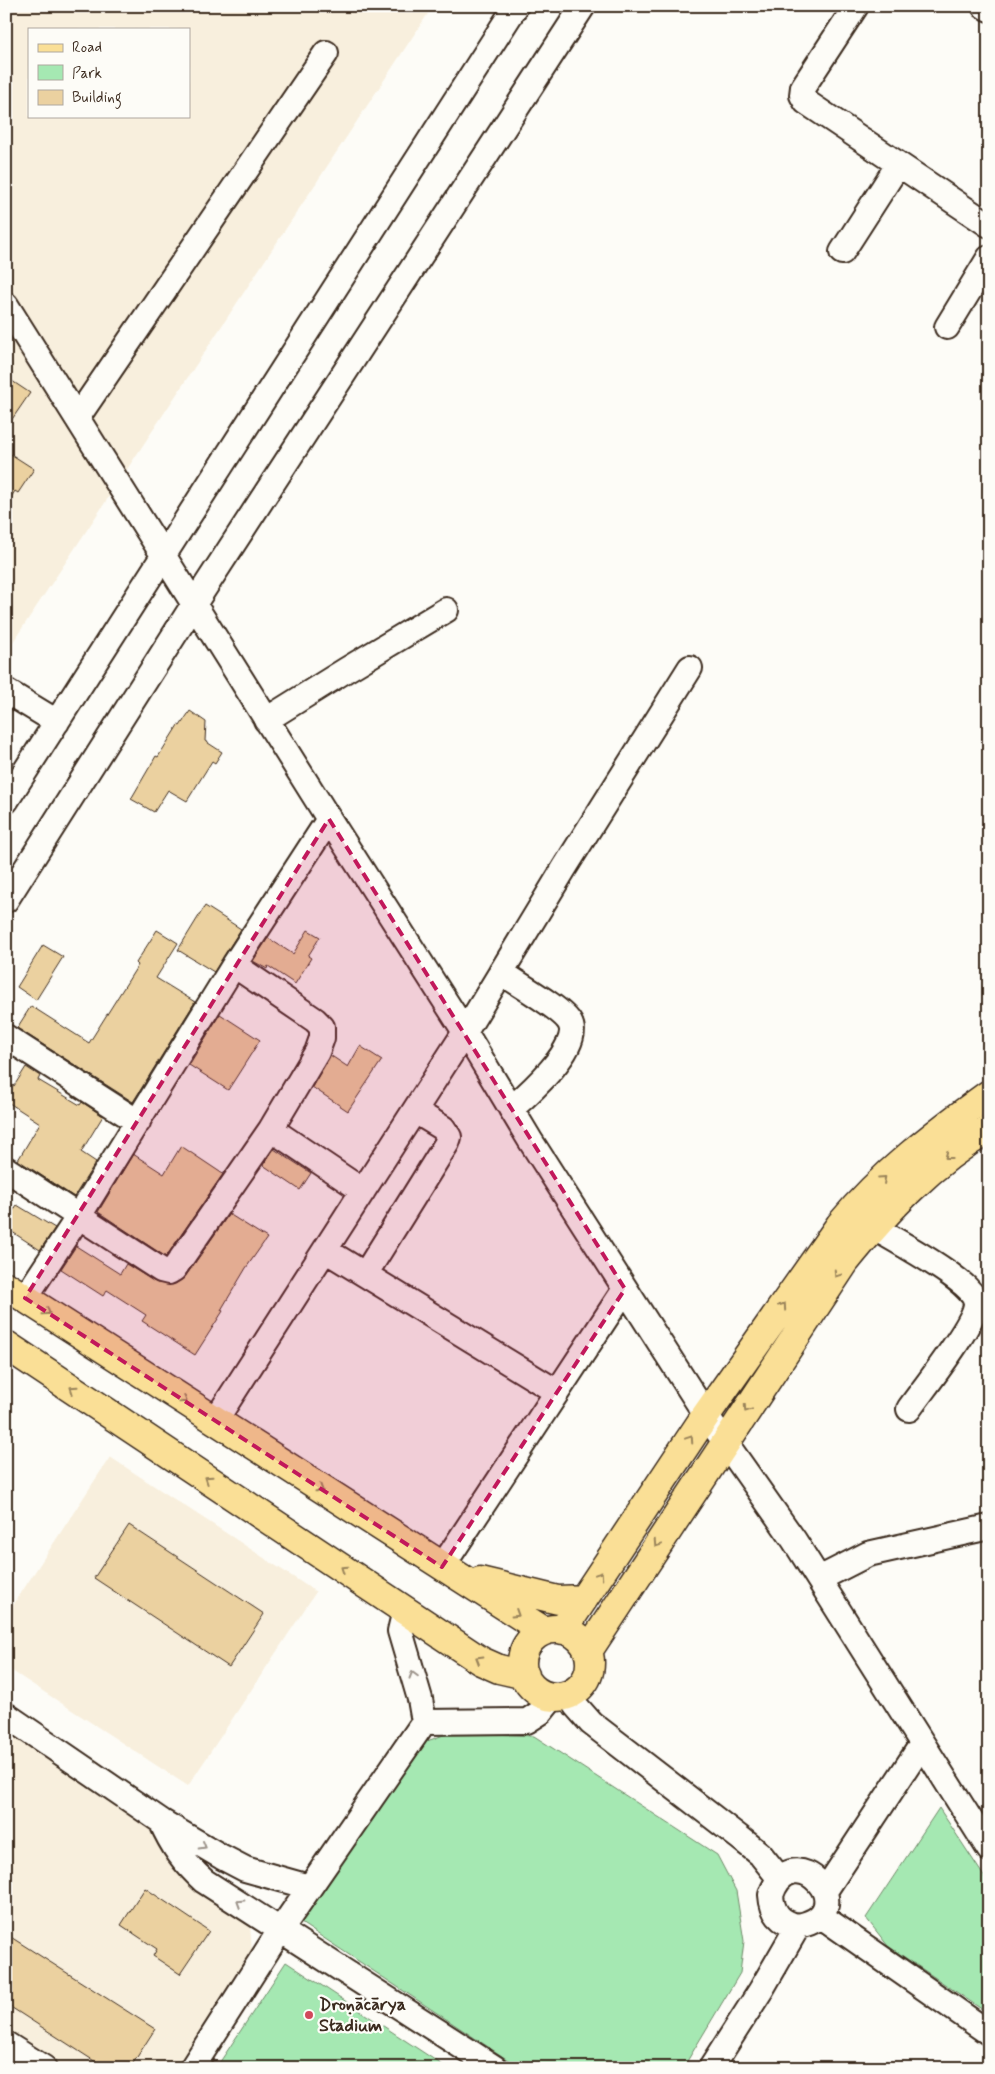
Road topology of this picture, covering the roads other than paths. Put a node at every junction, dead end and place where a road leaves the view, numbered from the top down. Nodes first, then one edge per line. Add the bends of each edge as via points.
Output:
1 (516, 6) edge
2 (583, 6) edge
3 (856, 6) edge
4 (984, 6) edge
5 (989, 9) edge
6 (326, 53) dead end
7 (898, 165) junction
8 (989, 225) edge
9 (842, 252) dead end
10 (989, 258) edge
11 (6, 305) edge
12 (947, 327) dead end
13 (77, 418) junction
14 (163, 556) junction
15 (194, 604) junction
16 (446, 610) dead end
17 (690, 668) dead end
18 (6, 691) edge
19 (266, 720) junction
20 (57, 722) junction
21 (6, 801) edge
22 (329, 819) junction
23 (6, 900) edge
24 (234, 965) junction
25 (501, 972) junction
26 (466, 1032) junction
27 (6, 1037) edge
28 (989, 1094) edge
29 (511, 1109) junction
30 (415, 1111) junction
31 (138, 1122) junction
32 (271, 1129) junction
33 (989, 1129) edge
34 (6, 1168) edge
35 (363, 1191) junction
36 (79, 1216) junction
37 (873, 1227) junction
38 (325, 1250) junction
39 (366, 1273) junction
40 (11, 1289) edge
41 (626, 1289) junction
42 (6, 1345) edge
43 (557, 1392) junction
44 (909, 1408) dead end
45 (706, 1415) junction
46 (215, 1420) junction
47 (725, 1441) junction
48 (989, 1527) edge
49 (448, 1571) junction
50 (819, 1579) junction
51 (584, 1599) junction
52 (405, 1610) junction
53 (554, 1631) junction
54 (588, 1651) junction
55 (525, 1675) junction
56 (561, 1696) junction
57 (6, 1715) edge
58 (424, 1722) junction
59 (922, 1744) junction
60 (161, 1821) junction
61 (989, 1849) edge
62 (780, 1879) junction
63 (309, 1887) junction
64 (825, 1891) junction
65 (821, 1916) junction
66 (798, 1926) junction
67 (281, 1929) junction
68 (989, 2033) edge
69 (6, 2044) edge
70 (44, 2068) edge
71 (192, 2068) edge
72 (495, 2068) edge
73 (711, 2068) edge

1 - 14 street
2 - 15 street
3 - 7 street via 803,87 802,95 806,102
4 - 5 street
6 - 13 street
7 - 8 street
7 - 9 street
10 - 12 street
11 - 13 street
13 - 14 street
14 - 15 street
14 - 20 street
15 - 19 street
15 - 23 street
16 - 19 street
17 - 25 street
18 - 20 street
19 - 22 street
20 - 21 street
22 - 24 street
22 - 26 street
24 - 31 street
24 - 32 street via 322,1027 317,1052
25 - 26 street
25 - 29 street via 560,1012 571,1023 572,1032 550,1072
26 - 29 street
26 - 30 street
27 - 31 street
45 -> 28 main road via 858,1203 926,1142
29 - 41 street
30 - 35 street
30 - 39 street via 447,1133 447,1143
31 - 36 street
32 - 35 street
32 - 36 street via 183,1257 169,1272 161,1270
33 -> 37 main road via 925,1174
34 - 36 street
35 - 38 street
36 - 40 street
37 - 44 street via 946,1271 968,1288 976,1301 961,1335
37 -> 47 main road via 845,1262
38 - 39 street
38 - 46 street
39 - 43 street
40 -> 46 main road
41 - 43 street
41 - 45 street
52 -> 42 main road
43 - 49 street
45 - 47 street
51 -> 45 main road
46 -> 49 main road
47 - 50 street
47 -> 54 main road
48 - 50 street via 868,1554
49 - 51 main road via 558,1600
49 -> 53 main road
50 - 59 street
51 - 53 main road
55 -> 52 main road via 481,1660
58 -> 52 street via 400,1631
53 - 54 main road via 574,1634
53 - 55 main road via 528,1645 522,1665
54 - 56 main road via 589,1672 585,1681
55 - 56 main road via 536,1690
56 - 58 street via 526,1721
56 - 62 street via 576,1706 590,1723 760,1854
57 - 60 street
58 - 63 street
59 - 61 street
59 - 64 street
60 -> 63 street via 245,1868
67 -> 60 street via 204,1881 172,1845
62 - 64 street via 797,1871 807,1872
62 - 66 street via 772,1895 772,1904 781,1920
63 - 67 street
64 - 65 street via 825,1908
65 - 66 street via 814,1922
65 - 68 street
66 - 73 street
67 - 71 street
67 - 72 street
69 - 70 street

